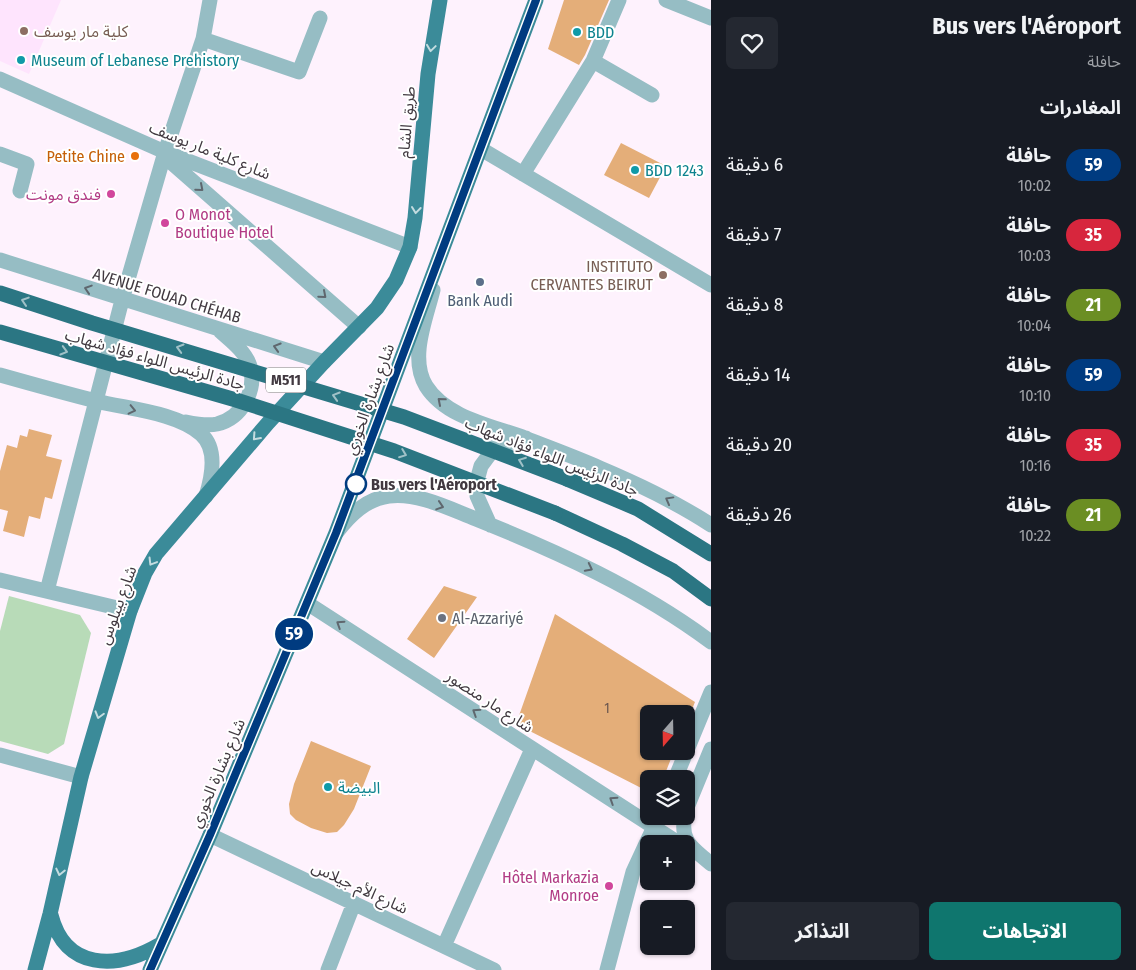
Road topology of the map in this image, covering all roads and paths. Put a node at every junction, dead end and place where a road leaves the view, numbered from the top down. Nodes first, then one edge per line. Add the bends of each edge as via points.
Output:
1 (210, 0) edge
2 (440, 0) edge
3 (536, 0) edge
4 (619, 0) edge
5 (666, 0) edge
6 (320, 18) dead end
7 (711, 18) edge
8 (202, 39) junction
9 (593, 61) junction
10 (0, 79) edge
11 (652, 95) dead end
12 (481, 149) junction
13 (0, 154) edge
14 (164, 154) junction
15 (523, 174) junction
16 (20, 191) dead end
17 (410, 247) junction
18 (0, 260) edge
19 (439, 261) junction
20 (711, 285) edge
21 (0, 293) edge
22 (122, 300) junction
23 (359, 327) junction
24 (217, 328) junction
25 (0, 332) edge
26 (324, 362) junction
27 (0, 375) edge
28 (96, 401) junction
29 (177, 420) junction
30 (526, 438) junction
31 (206, 496) junction
32 (490, 525) junction
33 (711, 525) edge
34 (336, 533) junction
35 (711, 554) edge
36 (0, 580) edge
37 (47, 590) junction
38 (711, 599) edge
39 (307, 604) junction
40 (130, 610) junction
41 (709, 642) edge
42 (711, 692) edge
43 (532, 749) junction
44 (711, 749) edge
45 (0, 756) edge
46 (679, 770) edge
47 (81, 777) junction
48 (695, 788) edge
49 (640, 813) edge
50 (655, 825) edge
51 (659, 825) edge
52 (684, 825) edge
53 (210, 835) junction
54 (670, 835) edge
55 (695, 854) edge
56 (711, 864) edge
57 (354, 904) junction
58 (50, 914) junction
59 (162, 943) junction
60 (444, 946) junction
61 (35, 970) edge
62 (150, 970) edge
63 (328, 970) edge
64 (494, 970) edge
65 (606, 970) edge

1 - 8 street
2 -> 17 main road, طريق الشام via 431,45 417,204
3 - 12 main road, شارع بشارة الخوري
4 - 9 street
5 - 7 street
6 - 8 street via 298,72
8 - 14 street
9 - 11 street
9 - 15 street
10 - 14 street, شارع كلية مار يوسف
12 - 15 street
12 - 19 main road, شارع بشارة الخوري
13 - 16 street via 27,164
14 - 17 street, شارع كلية مار يوسف
14 - 22 street
14 -> 23 street
15 - 20 street
17 - 23 main road, شارع بيبلوس via 388,294
22 -> 18 street, AVENUE FOUAD CHÉHAB
30 -> 19 street via 460,414 444,405 426,385 418,358
19 - 34 main road, شارع بشارة الخوري
35 -> 21 highway, جادة الرئيس اللواء فؤاد شهاب / M511, bridge via 638,509 567,478 404,417
22 - 24 street, AVENUE FOUAD CHÉHAB
22 - 28 street
23 - 26 main road, شارع بيبلوس
26 -> 24 street, AVENUE FOUAD CHÉHAB
24 - 29 street via 241,350 250,366 252,384 246,402 234,416 218,424
25 -> 38 highway, جادة الرئيس اللواء فؤاد شهاب / M511, bridge via 236,400 394,451 555,513 622,544 673,571
26 -> 31 main road, شارع بيبلوس
27 - 28 street
28 -> 29 street
28 - 37 street
29 - 31 street via 201,434 207,443 212,462
30 - 32 street via 495,447 481,466 477,496
33 -> 30 street via 662,496
31 -> 40 main road, شارع بيبلوس via 156,554
34 -> 32 street via 352,514 371,501 400,495 420,499
32 -> 41 street via 608,578
34 - 39 main road, شارع بشارة الخوري
36 - 37 street
37 - 40 street
43 -> 39 street, شارع مار منصور
39 - 53 main road, شارع بشارة الخوري
40 -> 47 main road, شارع بيبلوس
42 - 46 street
49 -> 43 street, شارع مار منصور
43 - 60 street
44 - 48 street
45 - 47 street
47 -> 58 main road, شارع بيبلوس
50 - 65 street via 633,872
51 - 54 street, شارع مار منصور
52 - 56 street via 688,845
53 - 57 street, شارع الأم جيلاس
53 - 59 main road, شارع بشارة الخوري
55 - 56 street
57 - 60 street, شارع الأم جيلاس
57 - 63 street
58 - 59 main road via 54,930 68,953 100,968 110,970 129,966 148,956
58 - 61 main road, شارع بيبلوس
59 - 62 main road, شارع بشارة الخوري
60 - 64 street, شارع الأم جيلاس

